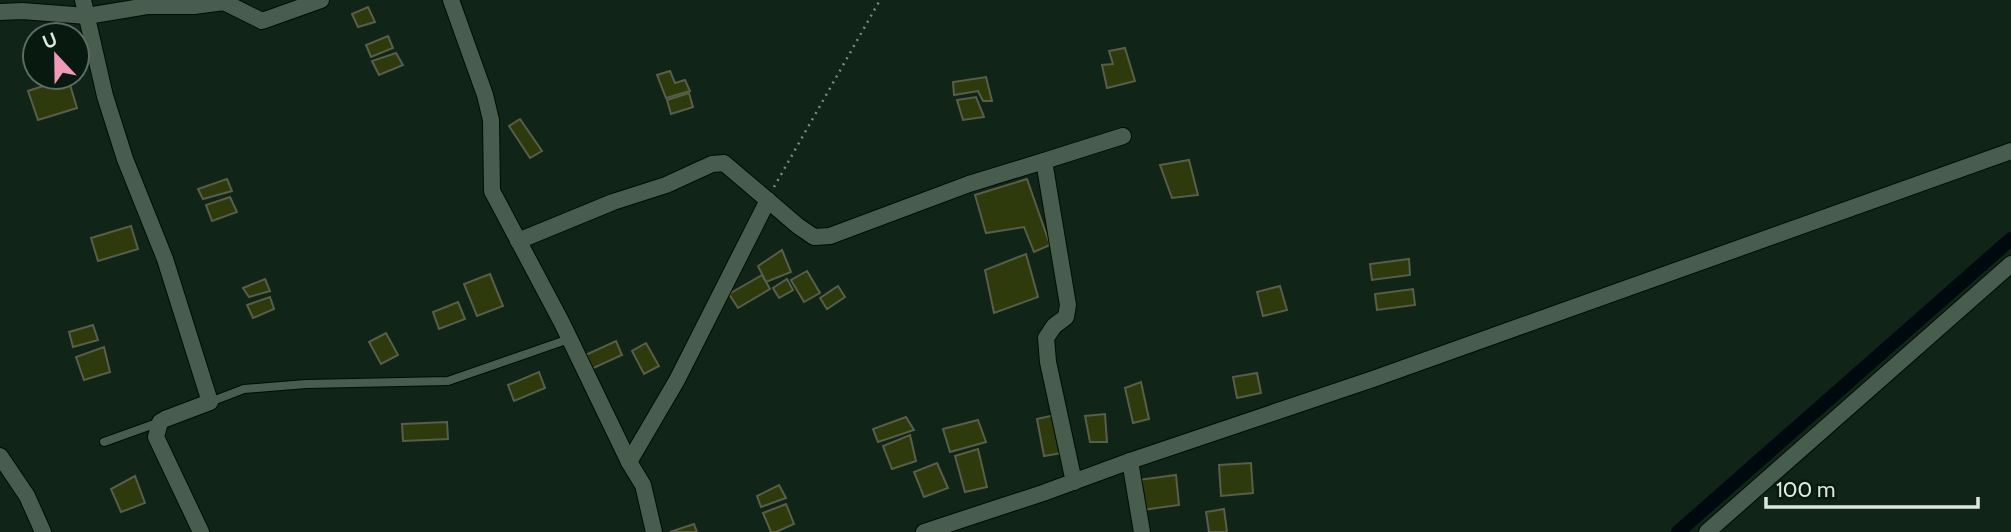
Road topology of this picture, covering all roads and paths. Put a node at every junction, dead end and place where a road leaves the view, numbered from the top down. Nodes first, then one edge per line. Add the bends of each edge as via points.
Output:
1 (321, 0) edge
2 (451, 0) edge
3 (880, 0) edge
4 (85, 8) edge
5 (0, 12) edge
6 (1124, 136) dead end
7 (2011, 151) edge
8 (1044, 161) junction
9 (768, 200) junction
10 (518, 241) junction
11 (2011, 264) edge
12 (569, 339) junction
13 (210, 402) junction
14 (160, 422) junction
15 (104, 442) dead end
16 (0, 456) edge
17 (1130, 461) junction
18 (629, 462) junction
19 (1074, 482) junction
20 (957, 526) edge
21 (43, 532) edge
22 (201, 532) edge
23 (654, 532) edge
24 (924, 532) edge
25 (1142, 532) edge
26 (1707, 532) edge

1 - 4 street via 262,21 224,2
2 - 10 street via 491,120 492,191
3 - 9 path
4 - 5 street
4 - 13 street via 121,147 165,259
6 - 8 street
7 - 17 street
8 - 9 street via 830,236 814,237
8 - 19 street via 1068,305 1066,317 1046,338 1048,362
9 - 10 street via 724,163 712,164
9 - 18 street via 677,380
10 - 12 street
11 - 26 street
12 - 13 lane via 448,381 244,389
12 - 18 street
13 - 14 street
14 - 15 lane
14 - 22 street via 156,437
16 - 21 street via 27,496
17 - 19 street
17 - 25 street
18 - 23 street via 643,485
19 - 20 street
20 - 24 street

